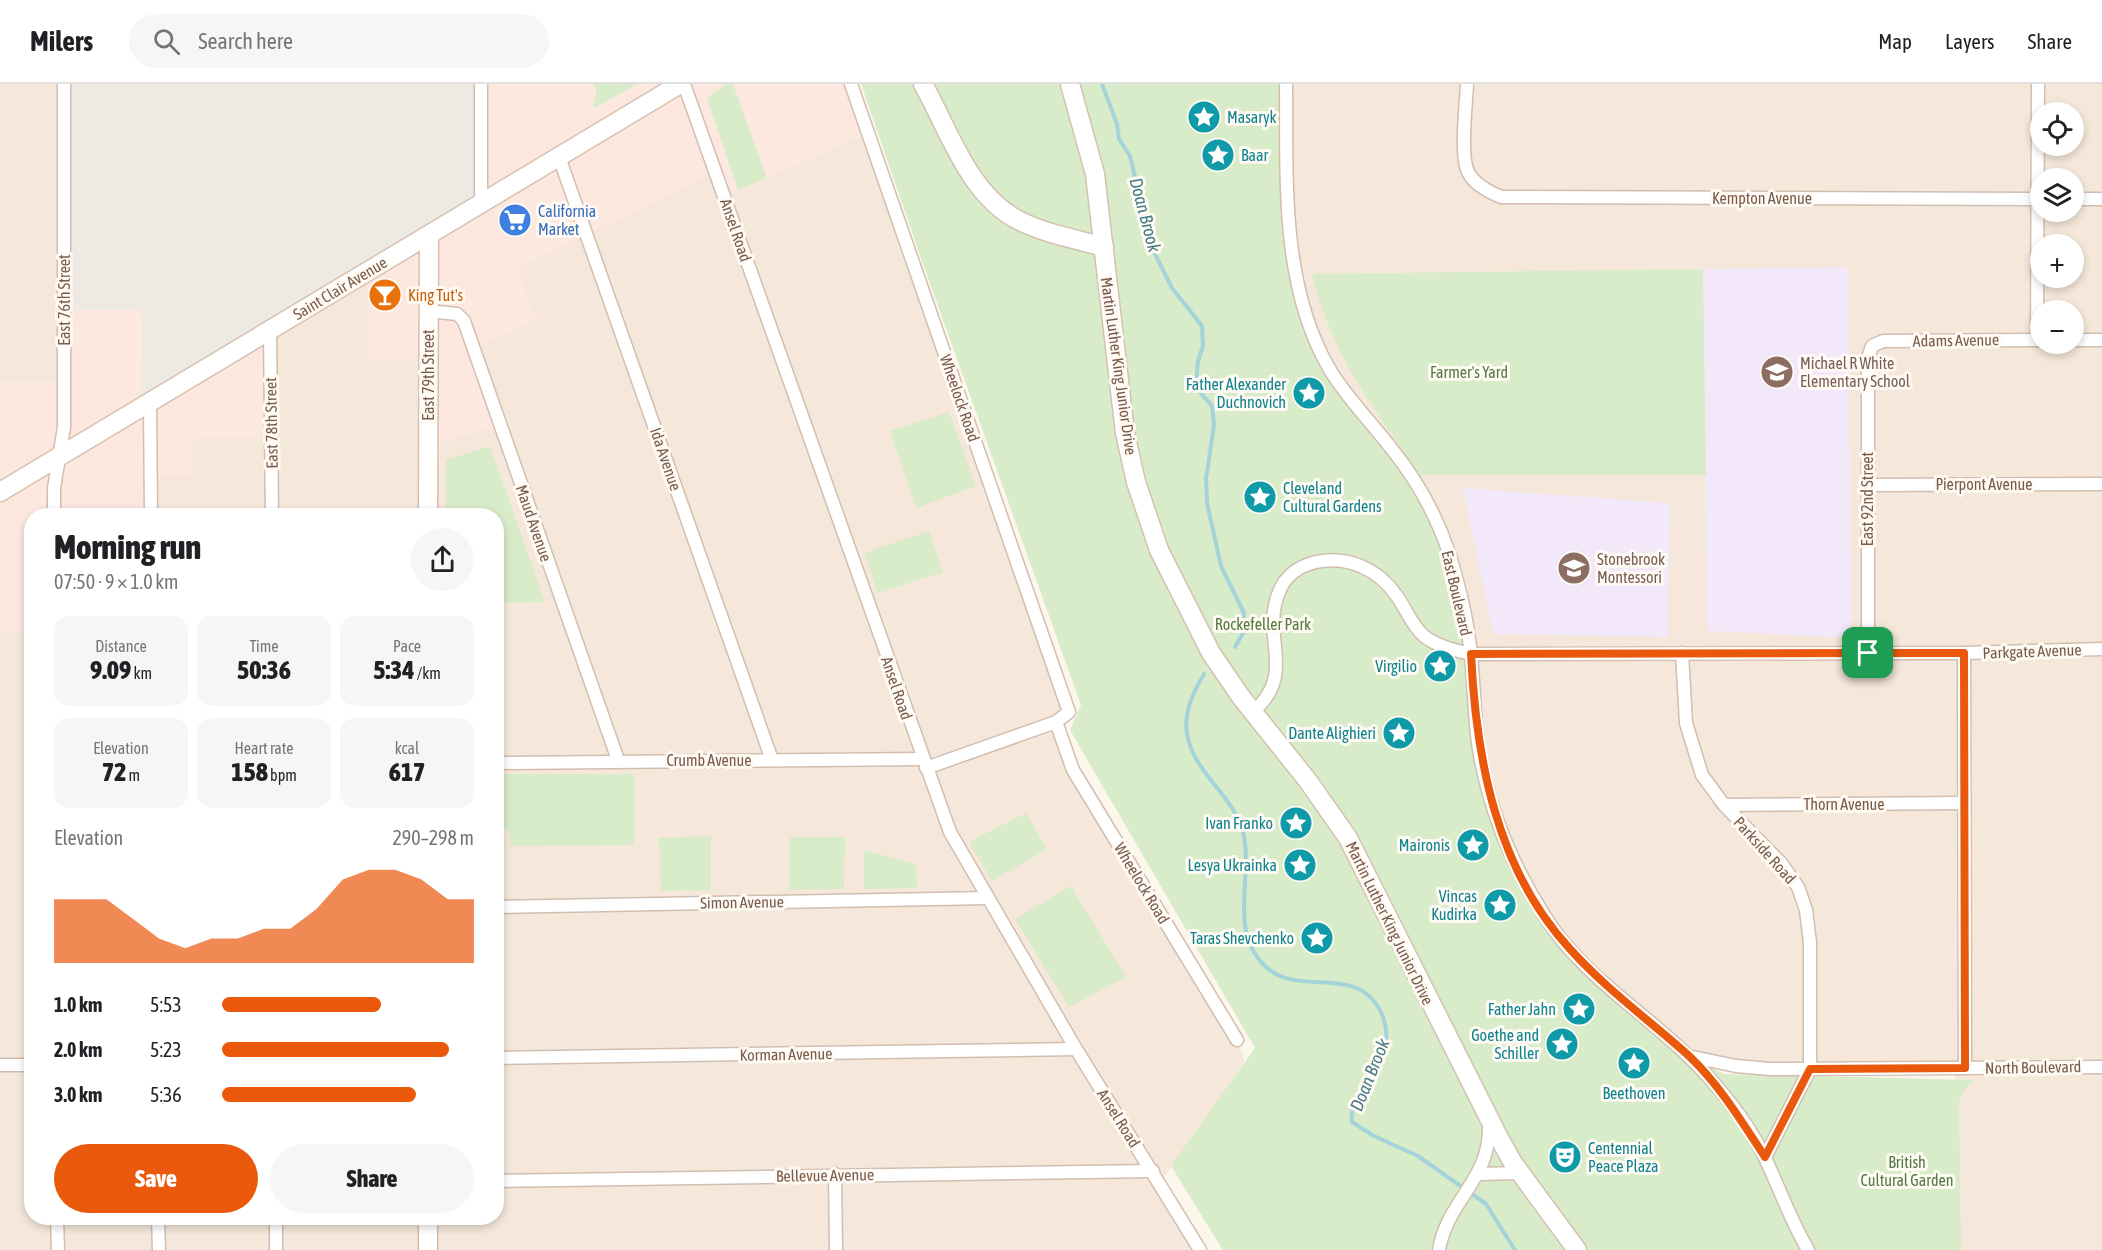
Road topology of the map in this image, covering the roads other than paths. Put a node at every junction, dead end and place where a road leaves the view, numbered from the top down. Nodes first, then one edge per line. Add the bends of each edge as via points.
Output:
1 (64, 84) edge
2 (481, 84) edge
3 (680, 84) edge
4 (684, 84) edge
5 (851, 84) edge
6 (923, 84) edge
7 (1070, 84) edge
8 (1286, 84) edge
9 (1467, 84) edge
10 (2038, 84) edge
11 (559, 157) junction
12 (2039, 168) edge
13 (2030, 198) edge
14 (2084, 199) edge
15 (2102, 199) edge
16 (481, 203) junction
17 (2039, 222) edge
18 (429, 235) junction
19 (1104, 247) junction
20 (2039, 300) edge
21 (428, 311) junction
22 (270, 330) junction
23 (2030, 340) edge
24 (2084, 340) edge
25 (2102, 340) edge
26 (1872, 346) joint
27 (150, 402) junction
28 (60, 456) junction
29 (2102, 483) edge
30 (1867, 485) junction
31 (0, 492) edge
32 (54, 508) edge
33 (151, 508) edge
34 (272, 508) edge
35 (428, 508) edge
36 (2102, 649) edge
37 (1682, 653) junction
38 (1868, 653) junction
39 (1964, 653) junction
40 (1471, 654) junction
41 (1069, 712) joint
42 (1252, 712) junction
43 (1056, 722) junction
44 (618, 760) junction
45 (772, 760) junction
46 (504, 763) edge
47 (924, 764) junction
48 (1964, 803) junction
49 (1724, 805) junction
50 (988, 898) junction
51 (504, 907) edge
52 (1238, 1040) dead end
53 (1076, 1049) junction
54 (1688, 1056) junction
55 (504, 1058) edge
56 (0, 1065) edge
57 (24, 1065) edge
58 (2102, 1066) edge
59 (1965, 1068) junction
60 (1810, 1069) junction
61 (1489, 1120) junction
62 (1765, 1157) junction
63 (1153, 1171) junction
64 (1520, 1173) junction
65 (835, 1174) junction
66 (1477, 1178) junction
67 (504, 1181) edge
68 (57, 1225) edge
69 (158, 1225) edge
70 (276, 1225) edge
71 (428, 1225) edge
72 (58, 1250) edge
73 (159, 1250) edge
74 (276, 1250) edge
75 (428, 1250) edge
76 (836, 1250) edge
77 (1200, 1250) edge
78 (1438, 1250) edge
79 (1577, 1250) edge
80 (1808, 1250) edge

1 - 28 street, East 76th Street via 64,427
2 - 16 street
3 - 11 main road, Saint Clair Avenue
4 - 47 street, Ansel Road
5 - 41 street, Wheelock Road
6 - 19 main road via 968,168 995,203 1030,226
7 - 19 main road, Martin Luther King Junior Drive via 1095,174
8 - 40 street, East Boulevard via 1290,230 1298,281 1316,342 1344,391 1427,499 1452,562
9 - 13 street, Kempton Avenue via 1466,167 1486,190 1501,196
10 - 12 street
11 - 16 main road, Saint Clair Avenue
11 - 45 street, Ida Avenue
14 - 15 street
16 - 18 main road, Saint Clair Avenue
17 - 20 street
18 - 21 main road, East 79th Street
18 - 22 main road, Saint Clair Avenue
19 - 42 main road, Martin Luther King Junior Drive via 1118,388 1136,482 1159,550 1211,653
21 - 35 main road, East 79th Street
21 - 44 street, Maud Avenue via 459,315 468,331
22 - 27 main road, Saint Clair Avenue
22 - 34 street, East 78th Street
23 - 26 street, Adams Avenue via 1883,341
24 - 25 street
26 - 30 street, East 92nd Street via 1868,358
27 - 28 main road, Saint Clair Avenue
27 - 33 street
28 - 31 main road, Saint Clair Avenue
28 - 32 street, East 76th Street
29 - 30 street, Pierpont Avenue
30 - 38 street, East 92nd Street
36 - 39 street, Parkgate Avenue
37 - 38 street, Parkgate Avenue
37 - 40 street, Parkgate Avenue
37 - 49 street, Parkside Road via 1684,711 1690,744 1702,775
38 - 39 street, Parkgate Avenue
39 - 48 street
40 - 42 street, Parkgate Avenue via 1444,647 1424,636 1391,589 1368,569 1343,561 1311,563 1290,575 1278,593 1273,612 1275,682 1270,694
40 - 54 street, East Boulevard via 1484,777 1517,868 1544,915 1570,949 1631,1009
41 - 43 street, Crumb Avenue
42 - 61 main road, Martin Luther King Junior Drive via 1348,838
43 - 47 street, Crumb Avenue
43 - 52 street, Wheelock Road via 1073,770
44 - 45 street, Crumb Avenue
44 - 46 street, Crumb Avenue
45 - 47 street, Crumb Avenue
47 - 50 street, Ansel Road via 950,832
48 - 49 street, Thorn Avenue
48 - 59 street
49 - 60 street, Parkside Road via 1781,864 1801,894 1810,943
50 - 51 street, Simon Avenue
50 - 53 street, Ansel Road
53 - 55 street, Korman Avenue
53 - 63 street, Ansel Road
54 - 60 street, North Boulevard via 1736,1066
54 - 62 street, East Boulevard via 1710,1079
56 - 57 street
58 - 59 street, North Boulevard
59 - 60 street, North Boulevard
60 - 62 street, Parkside Road
61 - 64 main road, Martin Luther King Junior Drive
61 - 66 street via 1488,1147
62 - 80 street, East Boulevard
63 - 65 street, Bellevue Avenue
63 - 77 street, Ansel Road
64 - 66 street
64 - 79 main road, Martin Luther King Junior Drive
65 - 67 street, Bellevue Avenue
65 - 76 street
66 - 78 street via 1457,1205
68 - 72 street
69 - 73 street
70 - 74 street
71 - 75 main road

